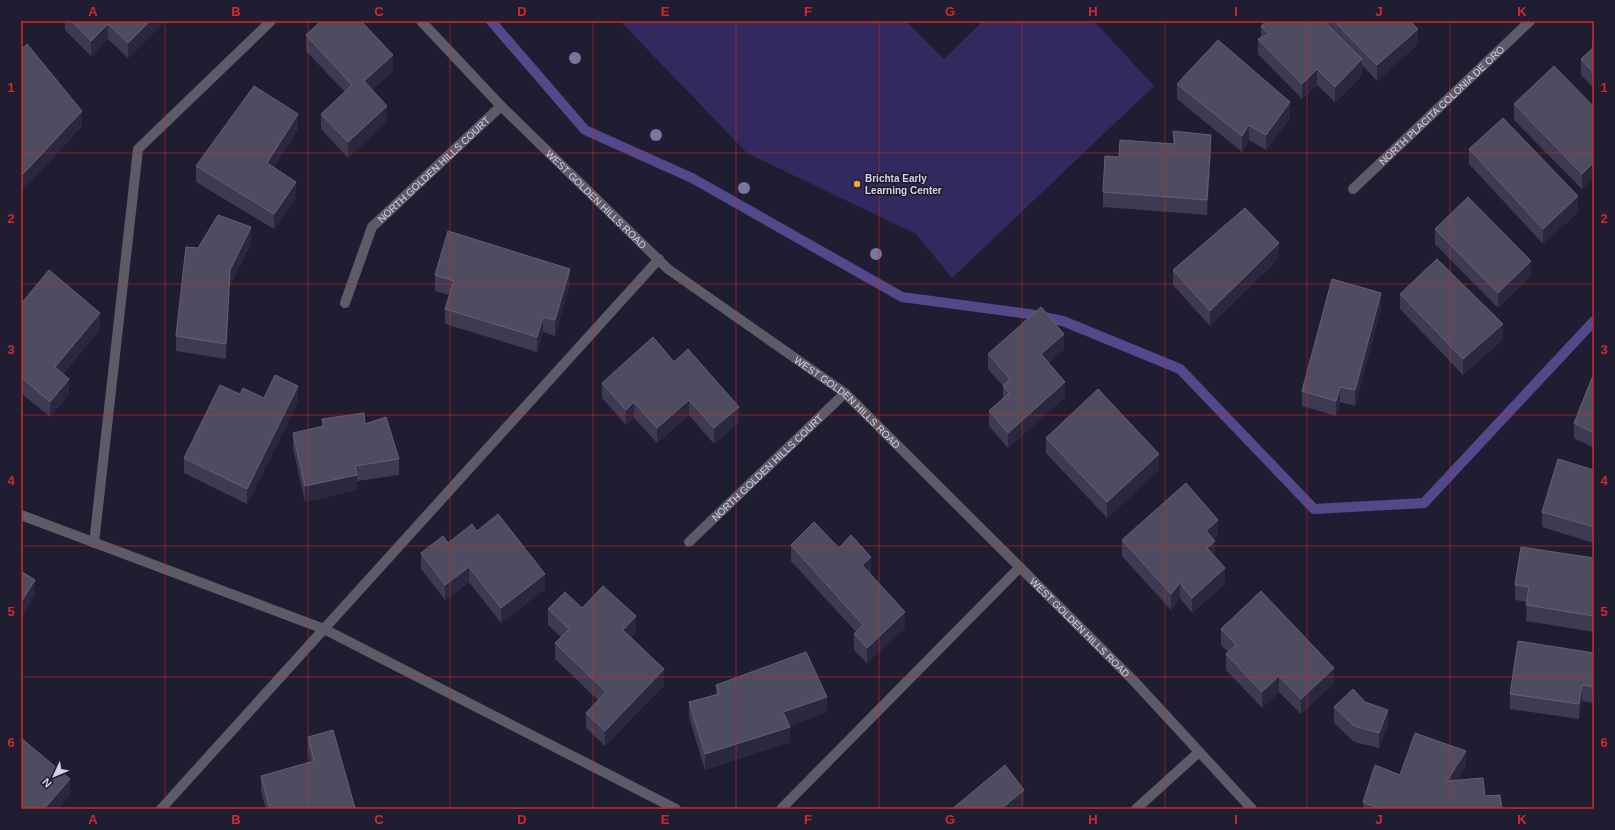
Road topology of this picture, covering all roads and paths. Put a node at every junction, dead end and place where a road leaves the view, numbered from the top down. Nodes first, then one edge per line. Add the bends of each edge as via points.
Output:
1 (271, 21) edge
2 (421, 21) edge
3 (1530, 21) edge
4 (501, 106) junction
5 (1353, 189) dead end
6 (659, 260) junction
7 (345, 304) dead end
8 (845, 392) junction
9 (21, 515) edge
10 (689, 542) dead end
11 (94, 543) junction
12 (1020, 567) junction
13 (324, 629) junction
14 (1199, 752) junction
15 (162, 809) edge
16 (676, 809) edge
17 (781, 809) edge
18 (1136, 809) edge
19 (1252, 809) edge

1 - 11 street via 138,149
2 - 4 street, WEST GOLDEN HILLS ROAD
3 - 5 street, NORTH PLACITA COLONIA DE ORO
4 - 6 street, WEST GOLDEN HILLS ROAD
4 - 7 street, NORTH GOLDEN HILLS COURT via 372,227
6 - 8 street, WEST GOLDEN HILLS ROAD via 668,269
6 - 13 street
8 - 10 street, NORTH GOLDEN HILLS COURT
8 - 12 street, WEST GOLDEN HILLS ROAD
9 - 11 street
11 - 13 street
12 - 14 street, WEST GOLDEN HILLS ROAD via 1133,680
12 - 17 street
13 - 15 street
13 - 16 street
14 - 18 street
14 - 19 street, WEST GOLDEN HILLS ROAD

